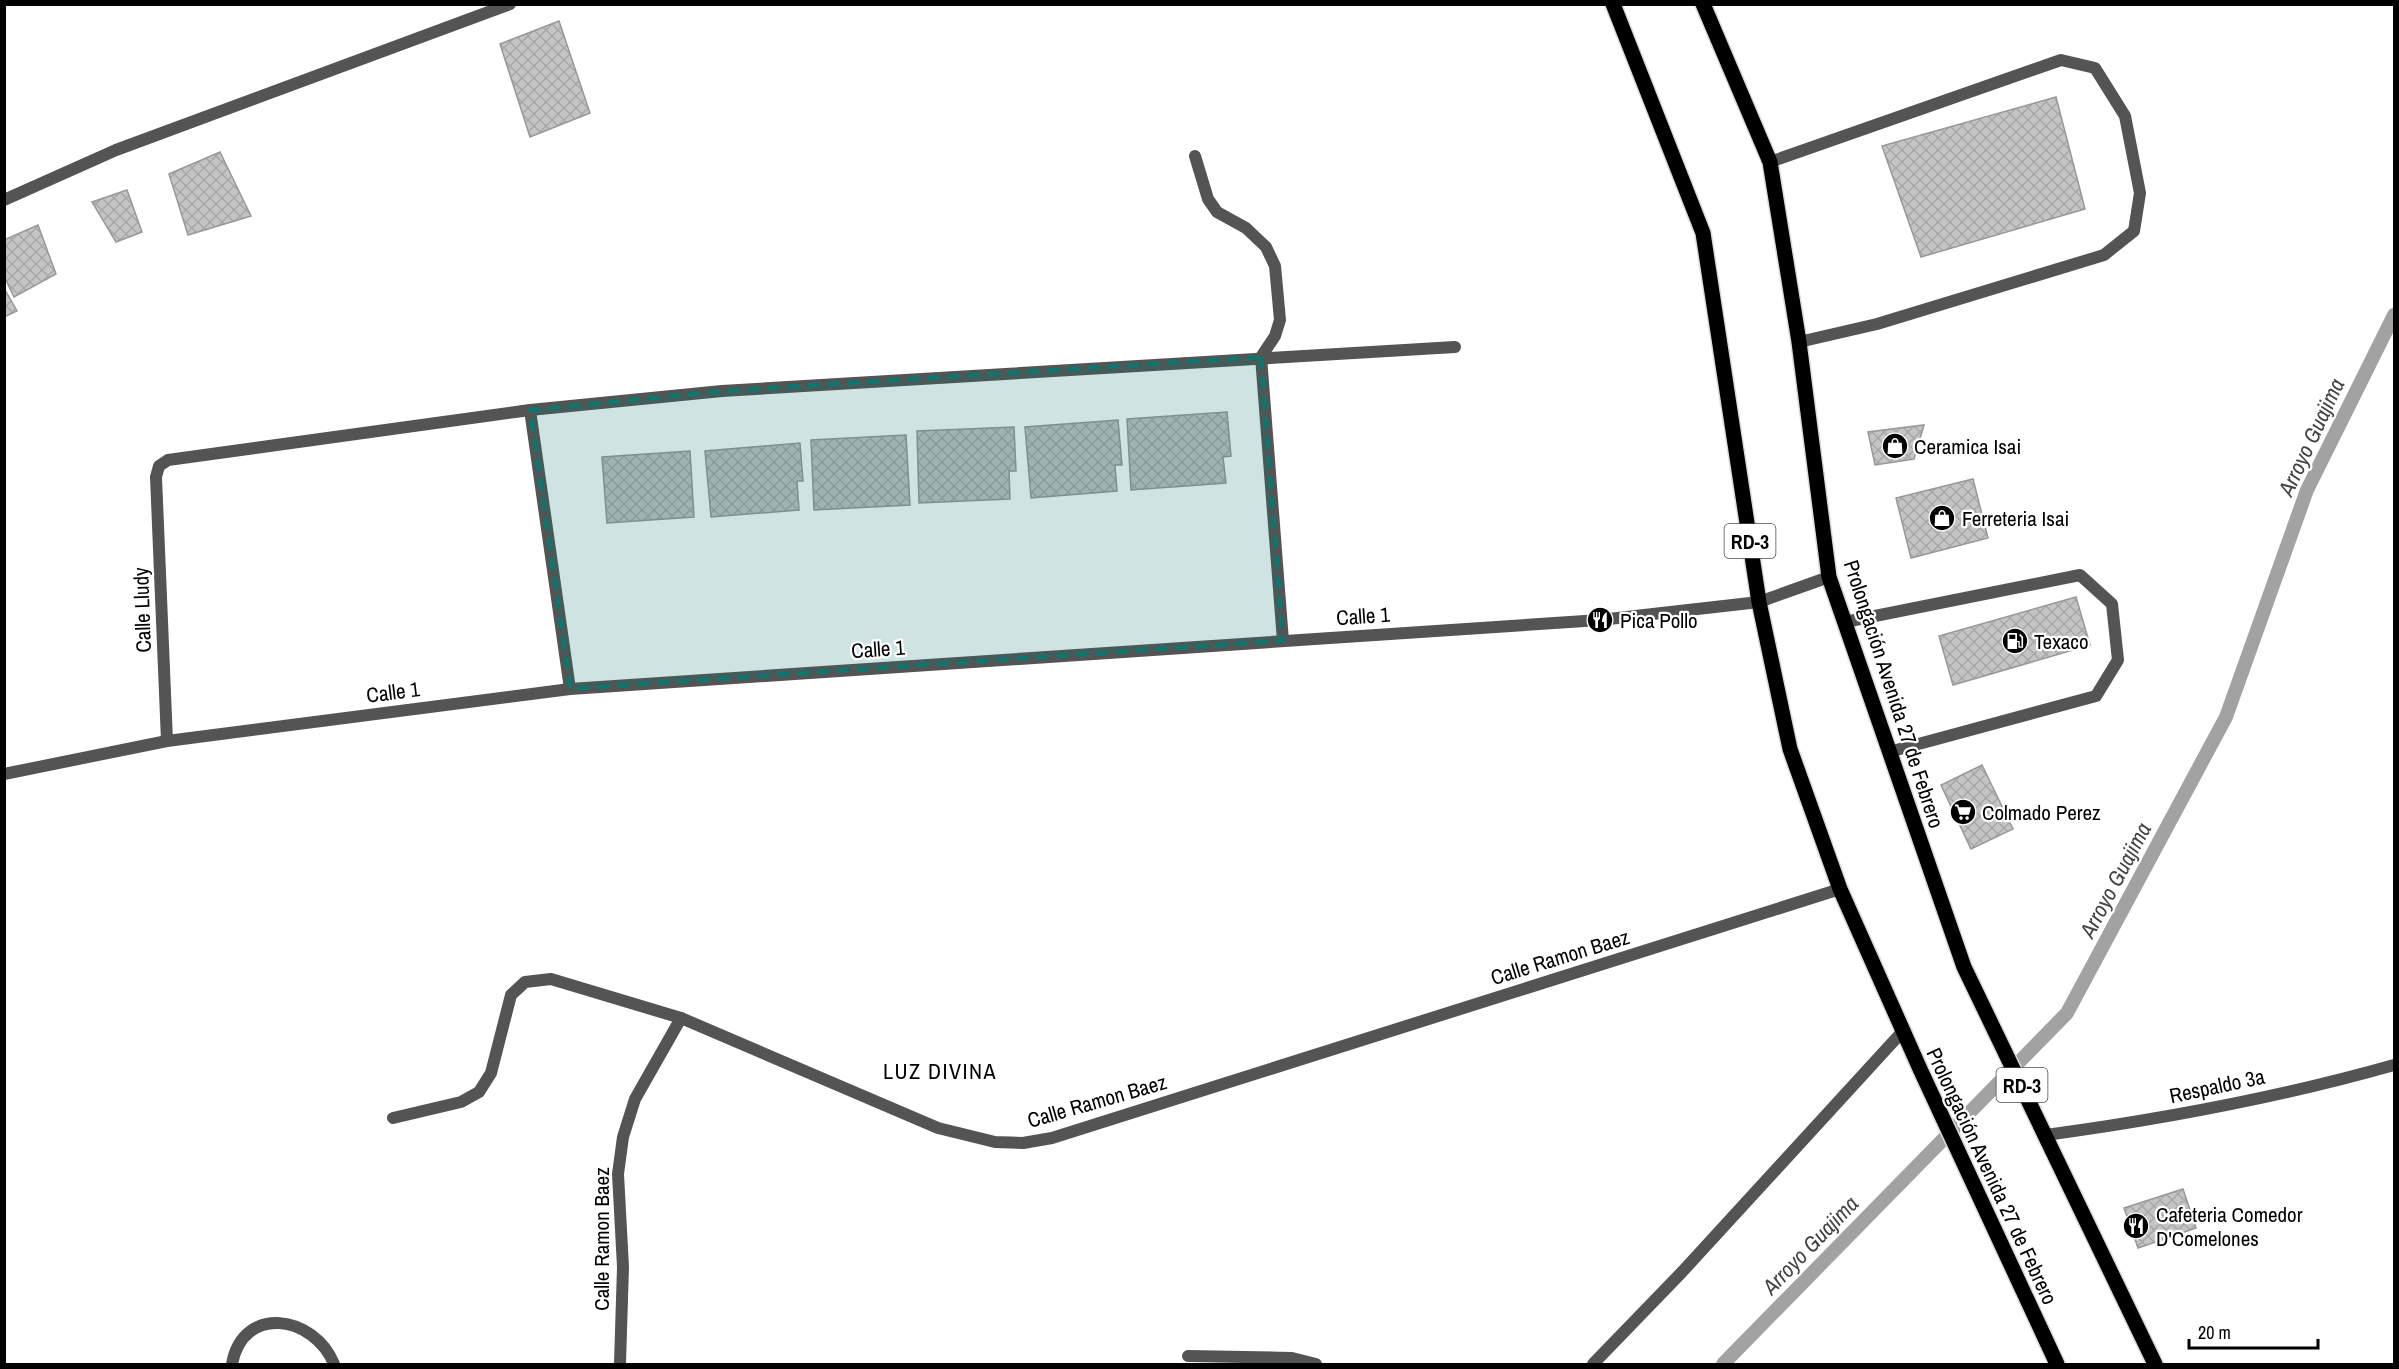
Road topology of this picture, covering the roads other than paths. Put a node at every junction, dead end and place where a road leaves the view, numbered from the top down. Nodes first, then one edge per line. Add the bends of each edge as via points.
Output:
1 (510, 4) edge
2 (1613, 4) edge
3 (1703, 4) edge
4 (1195, 156) dead end
5 (1770, 162) junction
6 (4, 200) edge
7 (1799, 342) junction
8 (1455, 346) dead end
9 (1261, 357) junction
10 (530, 410) junction
11 (1829, 578) junction
12 (1759, 602) junction
13 (1845, 622) junction
14 (1283, 641) junction
15 (570, 689) junction
16 (166, 741) junction
17 (1889, 752) junction
18 (4, 774) edge
19 (1840, 889) junction
20 (681, 1018) junction
21 (1902, 1032) junction
22 (2394, 1065) edge
23 (393, 1118) dead end
24 (2046, 1135) junction
25 (1188, 1356) dead end
26 (232, 1365) edge
27 (334, 1365) edge
28 (620, 1365) edge
29 (1316, 1365) edge
30 (1593, 1365) edge
31 (2057, 1365) edge
32 (2155, 1365) edge

1 - 6 street via 116,150
2 - 12 main road, Prolongación Avenida 27 de Febrero / RD-3 via 1703,233
3 - 5 main road, Prolongación Avenida 27 de Febrero / RD-3
4 - 9 street via 1208,199 1217,212 1246,228 1266,247 1275,266 1280,320
5 - 7 main road, Prolongación Avenida 27 de Febrero / RD-3
5 - 7 street via 2061,60 2095,68 2125,116 2140,193 2134,231 2104,255 1877,324
7 - 11 main road, Prolongación Avenida 27 de Febrero / RD-3
8 - 9 street
9 - 10 street via 722,392
9 - 14 street
10 - 15 street
10 - 16 street, Calle Lludy via 168,460 159,466 156,477
11 - 12 street, Calle 1
11 - 13 main road, Prolongación Avenida 27 de Febrero / RD-3
12 - 14 street, Calle 1 via 1600,620
12 - 19 main road, Prolongación Avenida 27 de Febrero / RD-3 via 1790,749
13 - 17 main road, Prolongación Avenida 27 de Febrero / RD-3
13 - 17 street via 2080,575 2112,604 2118,660 2096,696
14 - 15 street, Calle 1
15 - 16 street, Calle 1
16 - 18 street, Calle 1
17 - 24 main road, Prolongación Avenida 27 de Febrero / RD-3 via 1964,967
19 - 20 street, Calle Ramon Baez via 1023,1143 995,1142 938,1128
19 - 21 main road, Prolongación Avenida 27 de Febrero / RD-3
20 - 23 street via 550,979 525,982 511,995 491,1073 479,1092 461,1102
20 - 28 street, Calle Ramon Baez via 635,1099 623,1137 618,1174 623,1268
21 - 30 street
21 - 31 main road, Prolongación Avenida 27 de Febrero / RD-3
22 - 24 street, Respaldo 3a via 2161,1118
24 - 32 main road, Prolongación Avenida 27 de Febrero / RD-3
25 - 29 street via 1292,1358
26 - 27 street via 235,1348 248,1333 271,1323 289,1323 313,1335

